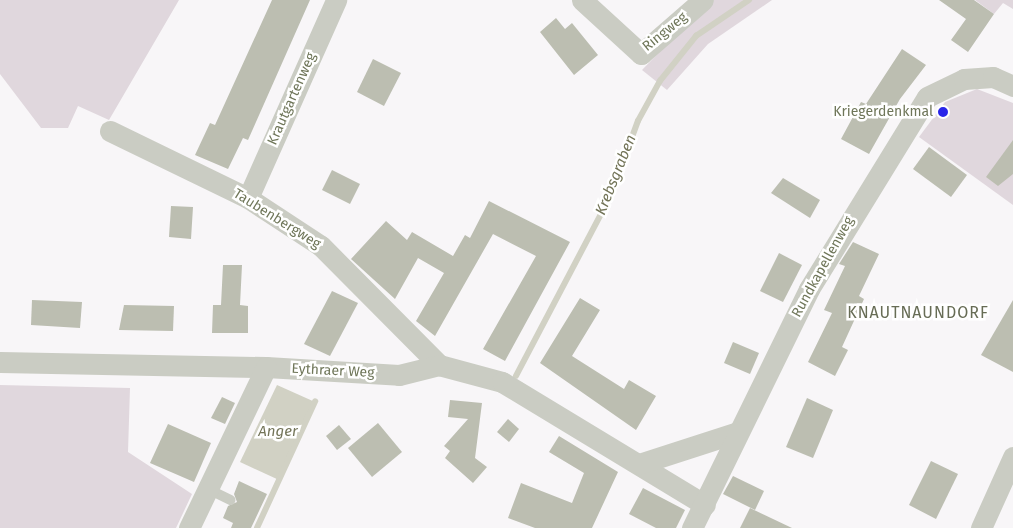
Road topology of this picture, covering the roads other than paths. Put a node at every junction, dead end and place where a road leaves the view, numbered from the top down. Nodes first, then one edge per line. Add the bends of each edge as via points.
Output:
1 (336, 0) edge
2 (582, 0) edge
3 (703, 0) edge
4 (1013, 86) edge
5 (110, 131) dead end
6 (248, 198) junction
7 (0, 362) edge
8 (440, 365) junction
9 (266, 367) junction
10 (738, 432) junction
11 (1013, 457) edge
12 (640, 464) junction
13 (208, 489) junction
14 (231, 500) dead end
15 (705, 505) junction
16 (189, 528) edge
17 (692, 528) edge
18 (981, 528) edge

1 - 6 street, Krautgartenweg
2 - 3 street, Ringweg via 641,54
4 - 10 street, Rundkapellenweg via 993,77 964,79 927,97 809,289
5 - 6 street, Taubenbergweg
6 - 8 street, Taubenbergweg via 321,246
7 - 9 street, Eythraer Weg
8 - 9 street, Eythraer Weg via 399,375
8 - 12 street, Eythraer Weg via 502,382
9 - 13 street
10 - 12 street
10 - 15 street, Rundkapellenweg
11 - 18 street
12 - 15 street, Eythraer Weg
13 - 14 lane
13 - 16 street
15 - 17 street, Rundkapellenweg

